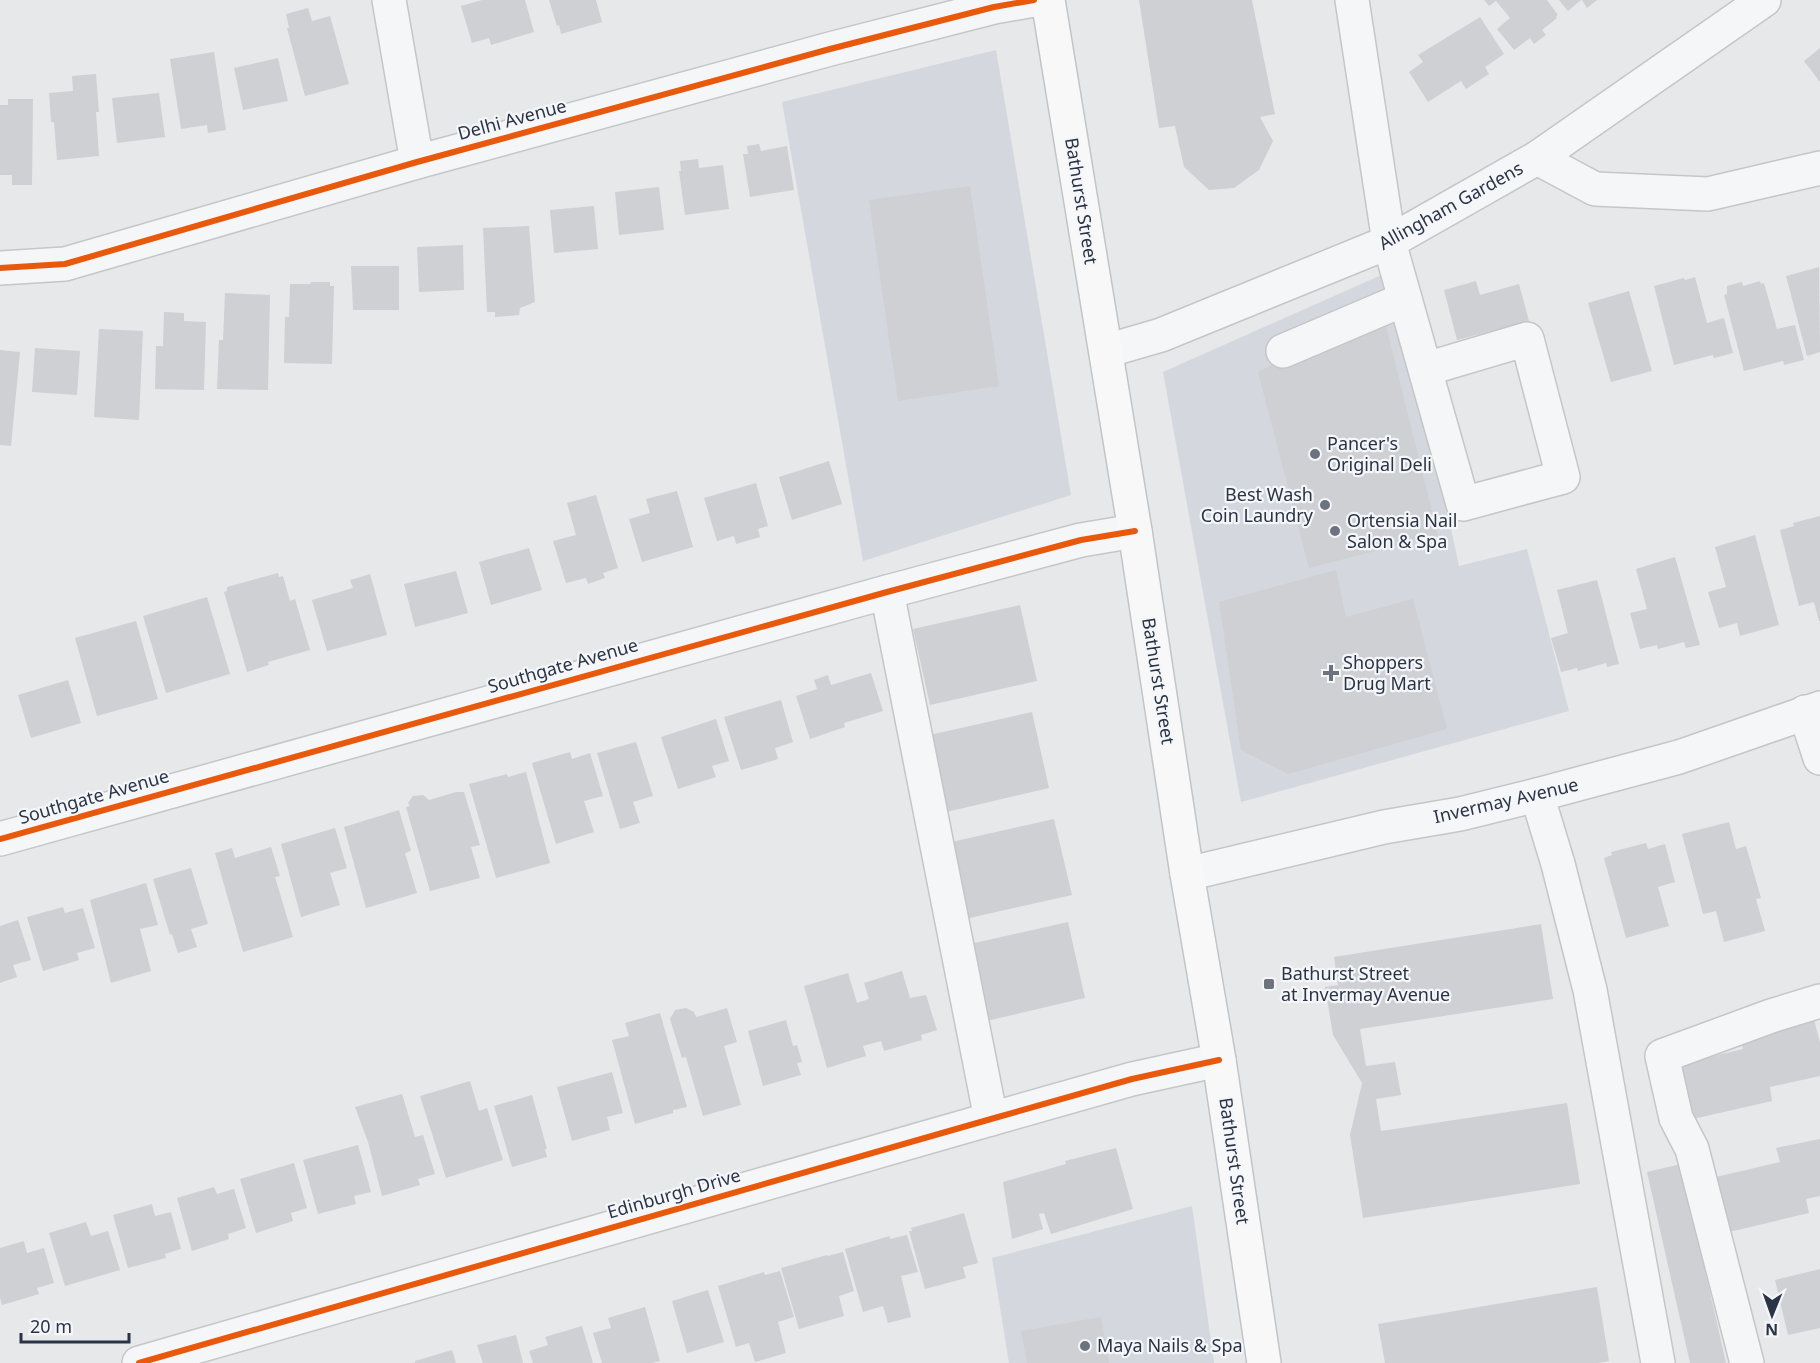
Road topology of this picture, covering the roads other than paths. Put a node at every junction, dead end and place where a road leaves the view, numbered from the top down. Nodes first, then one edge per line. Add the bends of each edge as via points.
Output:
1 (389, 0) edge
2 (1034, 0) edge
3 (1048, 0) edge
4 (1352, 0) edge
5 (1764, 0) edge
6 (1537, 158) junction
7 (417, 162) junction
8 (1820, 168) edge
9 (1389, 242) junction
10 (0, 268) edge
11 (1405, 299) junction
12 (1106, 351) junction
13 (1283, 351) dead end
14 (1426, 369) junction
15 (1135, 531) junction
16 (887, 592) junction
17 (1813, 710) edge
18 (1820, 758) edge
19 (1537, 795) junction
20 (0, 839) edge
21 (1187, 874) junction
22 (1820, 1001) edge
23 (1219, 1060) junction
24 (991, 1119) junction
25 (139, 1363) edge
26 (1264, 1363) edge
27 (1658, 1363) edge
28 (1748, 1363) edge

1 - 7 street
2 - 7 street, Delhi Avenue via 830,49
3 - 12 main road, Bathurst Street
4 - 9 street
5 - 6 street, Allingham Gardens
6 - 8 street via 1595,189 1708,194
6 - 9 street, Allingham Gardens
7 - 10 street, Delhi Avenue via 65,264
9 - 11 street
9 - 12 street, Allingham Gardens via 1161,335
11 - 13 street
11 - 14 street
12 - 15 main road, Bathurst Street
14 - 14 street via 1463,504 1563,477 1527,339
15 - 16 street, Southgate Avenue via 1081,540
15 - 21 main road, Bathurst Street
16 - 20 street, Southgate Avenue
16 - 24 street
17 - 18 street
17 - 19 street, Invermay Avenue via 1679,757
19 - 21 street, Invermay Avenue
19 - 27 street via 1590,990
21 - 23 main road, Bathurst Street
22 - 28 street via 1662,1056 1676,1118 1692,1149
23 - 24 street, Edinburgh Drive via 1132,1079
23 - 26 main road, Bathurst Street
24 - 25 street, Edinburgh Drive

